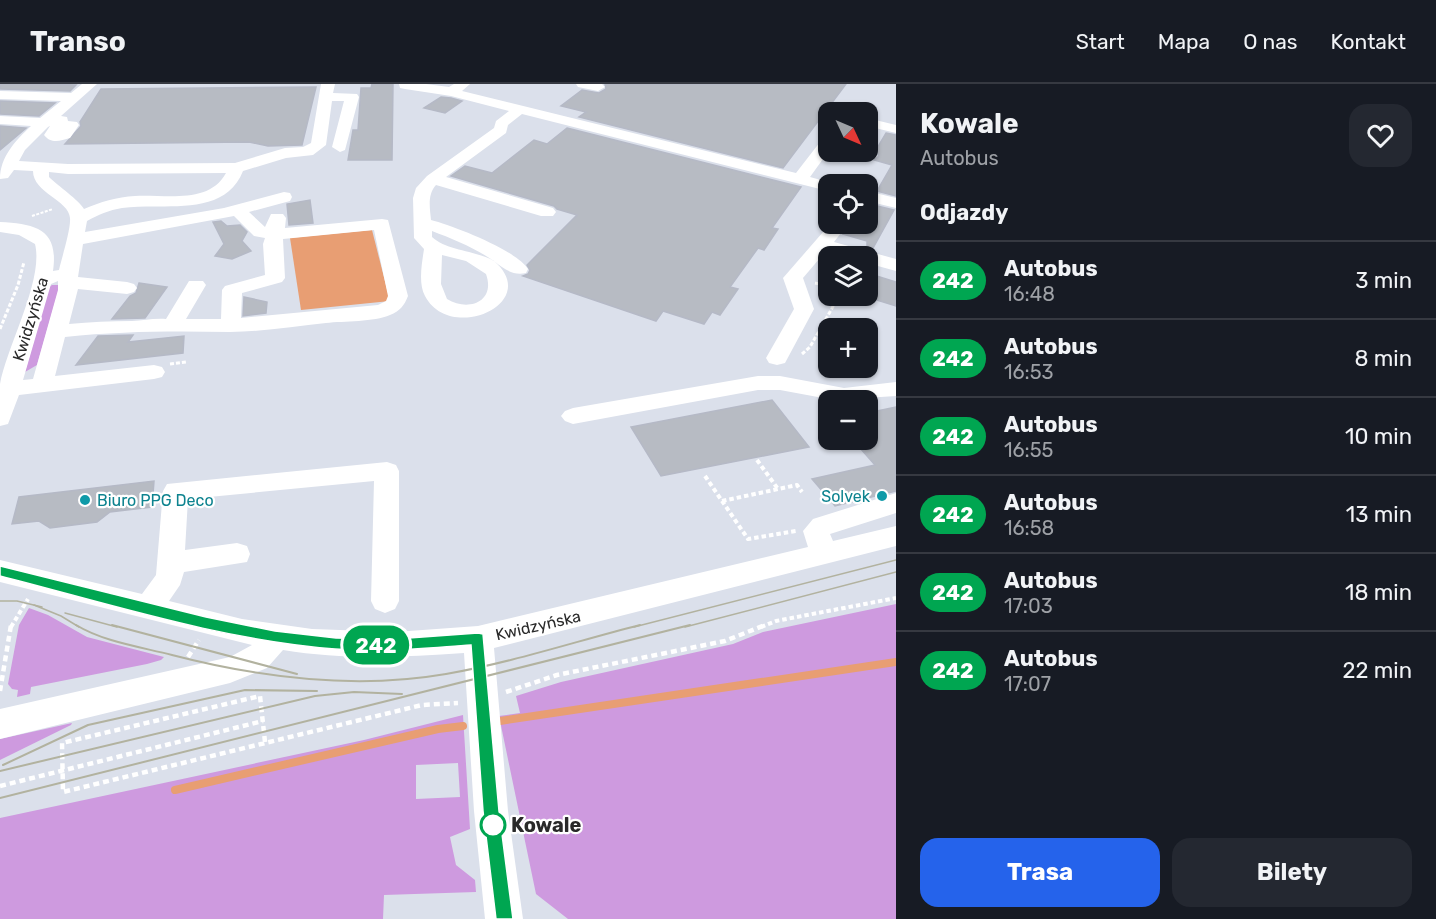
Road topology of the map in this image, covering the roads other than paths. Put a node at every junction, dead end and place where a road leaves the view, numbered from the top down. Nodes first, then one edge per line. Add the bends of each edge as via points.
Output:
1 (90, 84) edge
2 (583, 84) edge
3 (405, 85) edge
4 (598, 87) dead end
5 (457, 88) edge
6 (327, 90) edge
7 (0, 95) edge
8 (75, 98) junction
9 (520, 108) junction
10 (0, 120) edge
11 (893, 120) edge
12 (48, 121) junction
13 (878, 122) edge
14 (72, 125) dead end
15 (340, 147) dead end
16 (818, 155) edge
17 (41, 167) junction
18 (236, 168) junction
19 (5, 171) edge
20 (433, 179) junction
21 (800, 179) junction
22 (818, 184) edge
23 (878, 199) edge
24 (896, 203) edge
25 (238, 210) junction
26 (546, 212) dead end
27 (79, 219) junction
28 (423, 224) junction
29 (0, 227) edge
30 (275, 234) junction
31 (832, 234) edge
32 (73, 240) junction
33 (824, 245) junction
34 (828, 246) edge
35 (433, 248) dead end
36 (878, 261) edge
37 (896, 266) edge
38 (519, 268) dead end
39 (68, 277) junction
40 (42, 280) junction
41 (196, 285) dead end
42 (127, 288) dead end
43 (172, 325) junction
44 (231, 326) junction
45 (56, 332) junction
46 (777, 358) dead end
47 (154, 372) dead end
48 (42, 385) junction
49 (9, 389) junction
50 (896, 389) edge
51 (573, 416) dead end
52 (0, 418) edge
53 (896, 503) edge
54 (896, 536) edge
55 (820, 543) junction
56 (237, 554) dead end
57 (172, 562) junction
58 (0, 571) edge
59 (385, 601) dead end
60 (149, 609) junction
61 (275, 637) junction
62 (478, 639) junction
63 (0, 724) edge
64 (504, 919) edge

1 - 8 street
2 - 4 street
3 - 5 street
5 - 9 street
6 - 15 street via 352,97
6 - 18 street via 318,145 314,149
7 - 8 street
8 - 12 street
9 - 20 street via 501,124 501,130
9 - 21 street
10 - 12 street
11 - 13 street
12 - 14 street via 62,120 54,137 65,135
12 - 19 street via 13,155
16 - 21 street
17 - 18 street
17 - 19 street
17 - 27 street via 41,178 75,207
18 - 27 street via 230,181 204,198 115,202
20 - 26 street
20 - 28 street via 421,198
21 - 22 street
23 - 24 street
25 - 30 street via 260,232
25 - 30 street via 279,199
25 - 32 street
27 - 32 street
28 - 35 street via 423,238
28 - 38 street via 436,225
29 - 40 street, Kwidzyńska via 34,234 45,244 48,254
30 - 44 street via 275,278 232,290
30 - 44 street via 382,224 397,301 383,311
31 - 33 street
32 - 39 street
33 - 34 street
33 - 46 street via 794,278 804,309
36 - 37 street
39 - 40 street
39 - 42 street
39 - 45 street
40 - 49 street, Kwidzyńska
41 - 43 street
43 - 44 street
43 - 45 street
45 - 48 street
47 - 48 street
48 - 49 street
49 - 52 street, Kwidzyńska
50 - 51 street via 844,395 780,383 758,383
53 - 55 street via 830,521
54 - 55 street, Kwidzyńska
55 - 62 street, Kwidzyńska
56 - 57 street
57 - 59 street via 176,491 387,471
57 - 60 street via 170,577
58 - 60 street, Kwidzyńska
60 - 61 street, Kwidzyńska
61 - 62 street, Kwidzyńska via 395,645
61 - 63 street via 255,662 230,670
62 - 64 street

